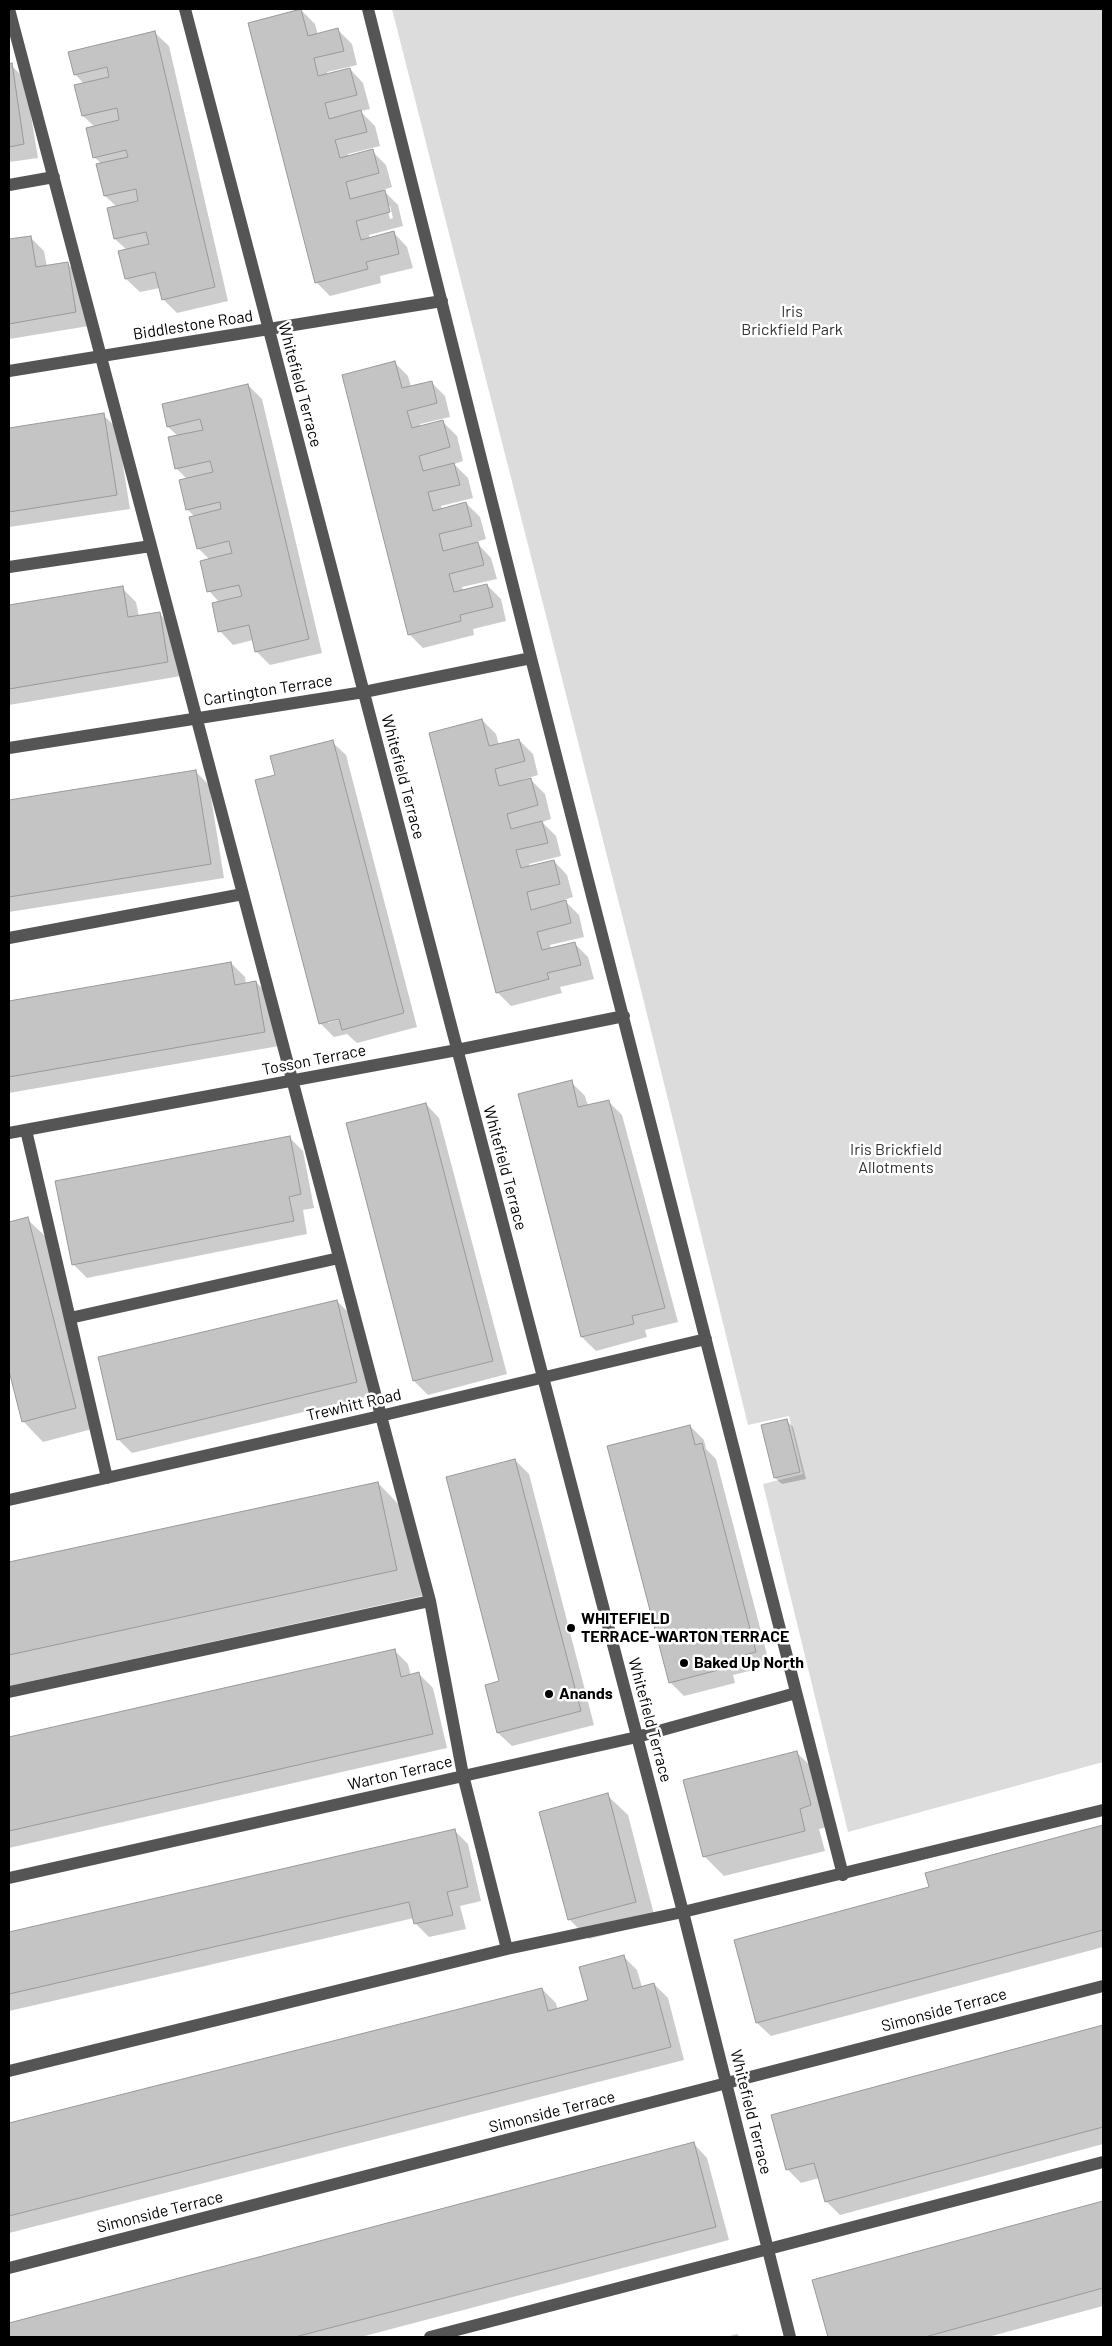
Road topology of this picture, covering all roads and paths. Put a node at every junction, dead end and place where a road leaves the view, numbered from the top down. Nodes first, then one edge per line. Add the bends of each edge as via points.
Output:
1 (9, 9) edge
2 (185, 9) edge
3 (368, 9) edge
4 (54, 177) junction
5 (9, 185) edge
6 (442, 301) junction
7 (269, 329) junction
8 (101, 356) junction
9 (9, 371) edge
10 (151, 546) junction
11 (9, 567) edge
12 (531, 658) junction
13 (364, 692) junction
14 (196, 718) junction
15 (9, 748) edge
16 (243, 894) junction
17 (9, 938) edge
18 (624, 1016) junction
19 (457, 1050) junction
20 (292, 1081) junction
21 (26, 1130) junction
22 (9, 1133) edge
23 (339, 1258) junction
24 (70, 1318) junction
25 (706, 1339) junction
26 (543, 1378) junction
27 (380, 1416) junction
28 (107, 1478) junction
29 (9, 1500) edge
30 (430, 1601) junction
31 (9, 1692) edge
32 (796, 1693) junction
33 (637, 1737) junction
34 (463, 1776) junction
35 (1103, 1810) edge
36 (843, 1875) junction
37 (9, 1878) edge
38 (683, 1912) junction
39 (507, 1949) junction
40 (1103, 1986) edge
41 (9, 2071) edge
42 (728, 2083) junction
43 (1103, 2162) edge
44 (769, 2249) junction
45 (9, 2268) edge
46 (430, 2337) edge
47 (790, 2337) edge

1 - 4 street
2 - 7 street, Whitefield Terrace
3 - 6 street
4 - 5 street
4 - 8 street
6 - 7 street, Biddlestone Road
6 - 12 street
7 - 8 street, Biddlestone Road
7 - 13 street, Whitefield Terrace
8 - 9 street, Biddlestone Road
8 - 10 street
10 - 11 street
10 - 14 street
12 - 13 street, Cartington Terrace
12 - 18 street
13 - 14 street, Cartington Terrace
13 - 19 street, Whitefield Terrace
14 - 15 street, Cartington Terrace
14 - 16 street
16 - 17 street
16 - 20 street
18 - 19 street, Tosson Terrace
18 - 25 street
19 - 20 street, Tosson Terrace
19 - 26 street, Whitefield Terrace
20 - 21 street, Tosson Terrace
20 - 23 street
21 - 22 street, Tosson Terrace
21 - 24 street
23 - 24 street
23 - 27 street
24 - 28 street
25 - 26 street, Trewhitt Road
25 - 32 street
26 - 27 street, Trewhitt Road
26 - 33 street, Whitefield Terrace
27 - 28 street, Trewhitt Road
27 - 30 street
28 - 29 street, Trewhitt Road
30 - 31 street
30 - 34 street
32 - 33 street, Warton Terrace
32 - 36 street
33 - 34 street, Warton Terrace
33 - 38 street, Whitefield Terrace
34 - 37 street, Warton Terrace
34 - 39 street
35 - 36 street
36 - 38 street
38 - 39 street
38 - 42 street, Whitefield Terrace
39 - 41 street
40 - 42 street, Simonside Terrace
42 - 44 street, Whitefield Terrace
42 - 45 street, Simonside Terrace
43 - 44 street
44 - 46 street
44 - 47 street, Whitefield Terrace

